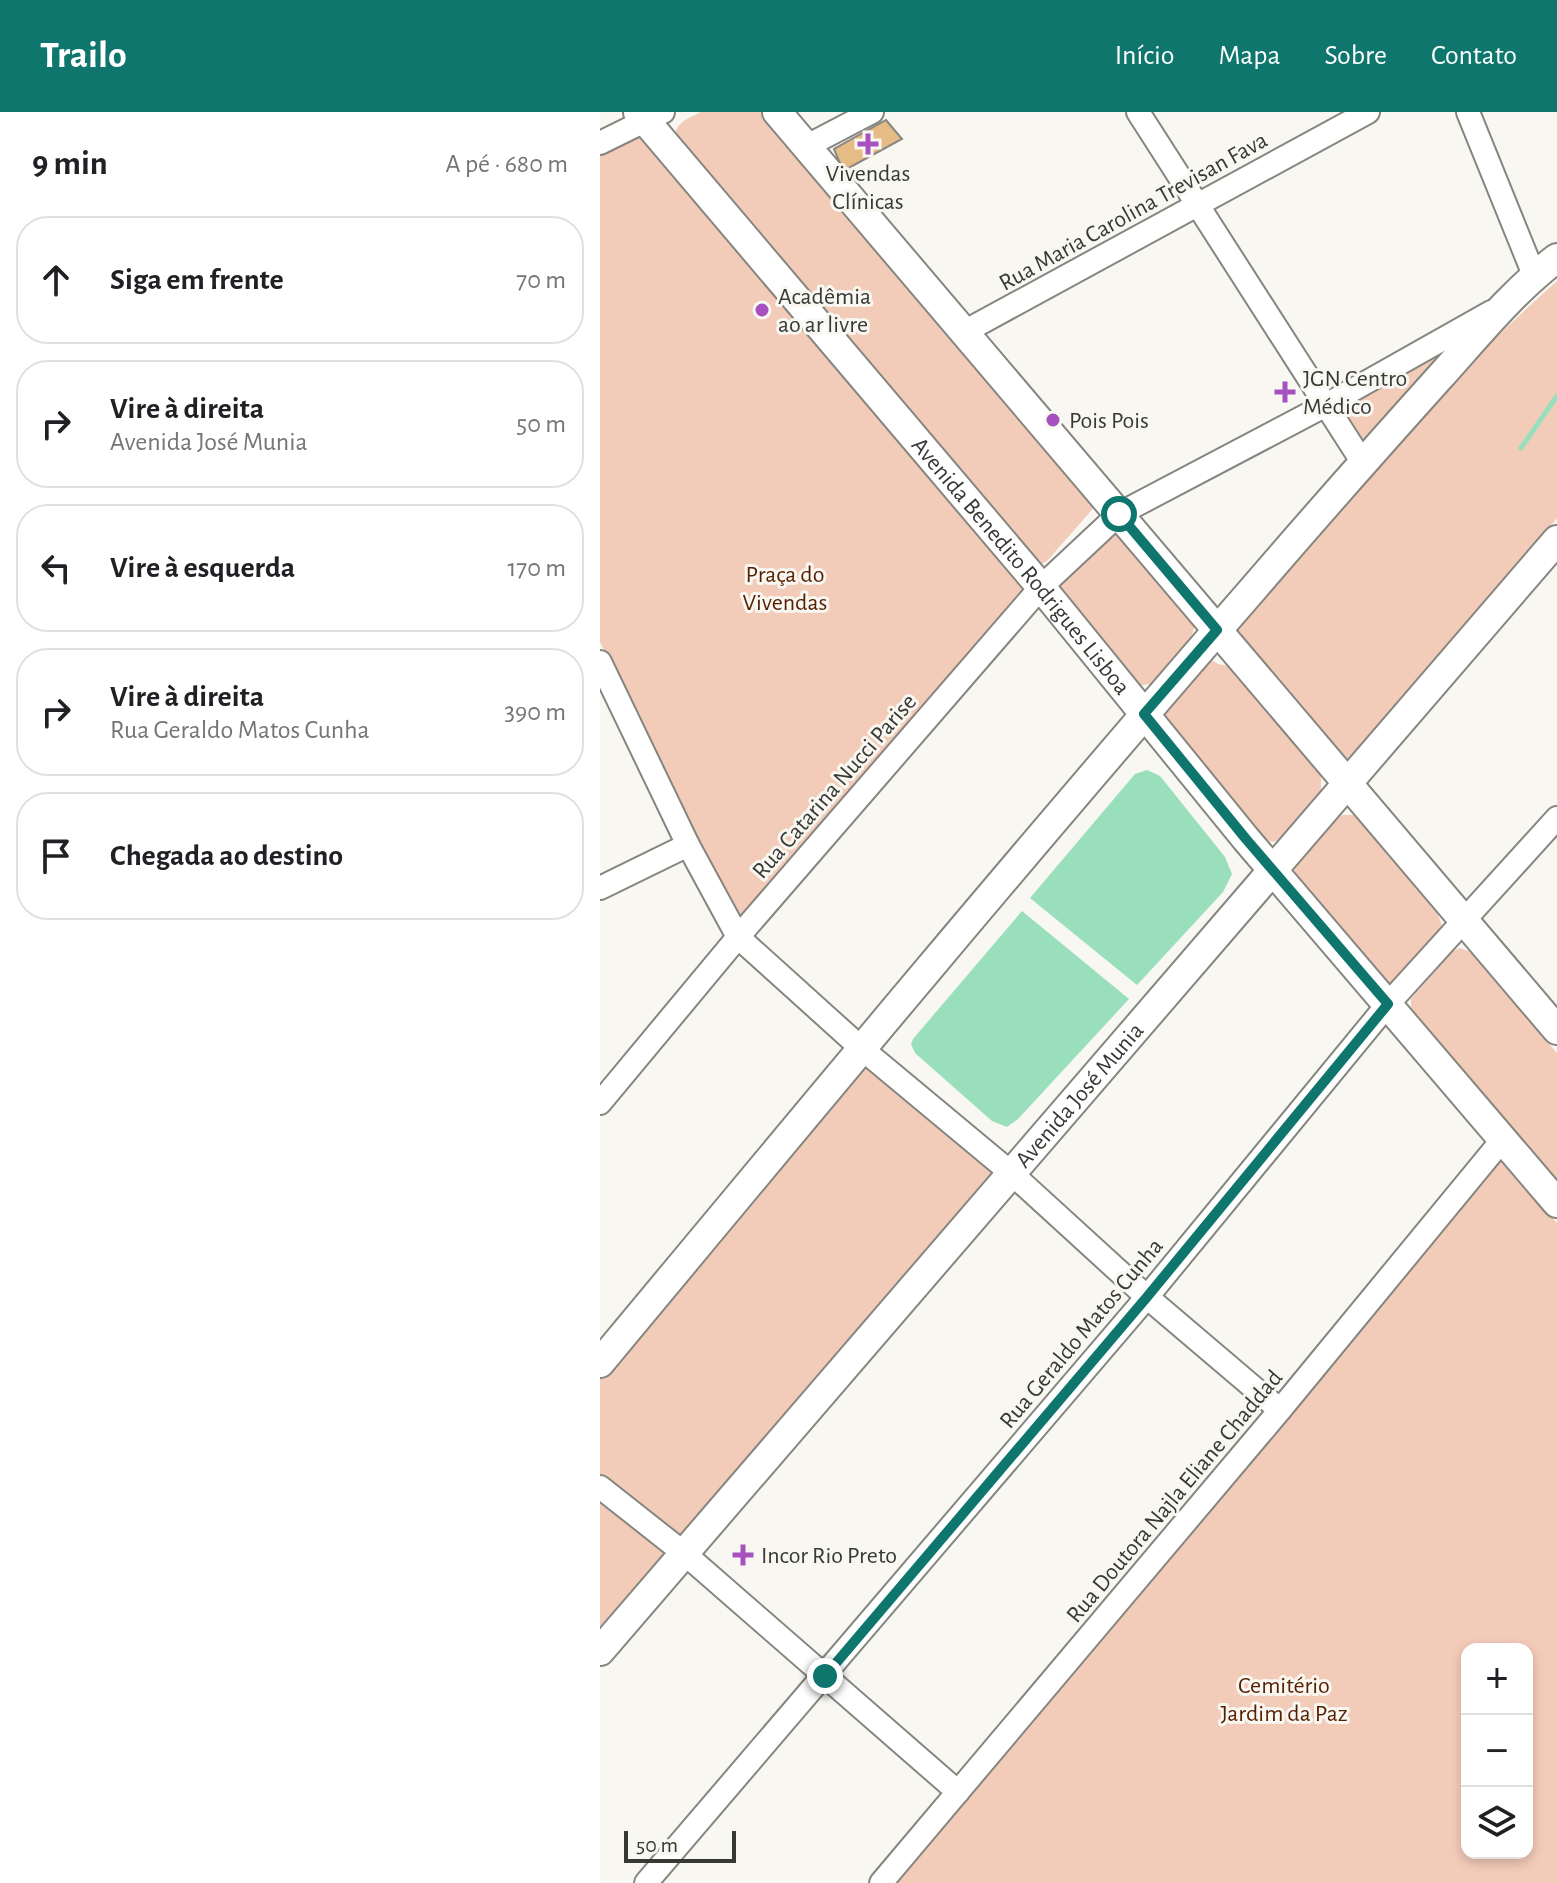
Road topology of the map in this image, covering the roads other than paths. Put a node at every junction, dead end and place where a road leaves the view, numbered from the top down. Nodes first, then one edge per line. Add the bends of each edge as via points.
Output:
1 (777, 112) edge
2 (872, 112) edge
3 (1138, 112) edge
4 (1368, 112) edge
5 (1468, 112) edge
6 (649, 115) edge
7 (600, 143) edge
8 (807, 146) junction
9 (1198, 205) junction
10 (1557, 258) edge
11 (1534, 275) junction
12 (1506, 304) junction
13 (964, 332) junction
14 (1326, 405) junction
15 (1363, 463) junction
16 (1119, 514) junction
17 (1557, 540) edge
18 (1041, 587) junction
19 (1217, 630) junction
20 (600, 662) edge
21 (607, 697) edge
22 (1144, 714) junction
23 (1347, 783) junction
24 (1557, 818) edge
25 (688, 845) junction
26 (1272, 869) junction
27 (600, 888) edge
28 (1463, 919) junction
29 (738, 937) junction
30 (1388, 1004) junction
31 (1557, 1030) edge
32 (861, 1048) junction
33 (600, 1103) edge
34 (1503, 1139) junction
35 (1010, 1172) junction
36 (1557, 1203) edge
37 (1147, 1297) junction
38 (600, 1363) edge
39 (1280, 1410) junction
40 (600, 1487) edge
41 (685, 1554) junction
42 (600, 1651) edge
43 (825, 1676) junction
44 (958, 1792) junction
45 (646, 1883) edge
46 (881, 1883) edge

1 - 8 main road
2 - 8 street
3 - 9 street
4 - 9 street, Rua Maria Carolina Trevisan Fava
5 - 11 street
6 - 7 street
6 - 18 main road, Avenida Benedito Rodrigues Lisboa
8 - 13 main road
9 - 13 street, Rua Maria Carolina Trevisan Fava
9 - 14 street
10 - 11 main road
11 - 12 main road
12 - 14 street, Rua Catarina Nucci Parise
12 - 15 main road
13 - 16 main road
14 - 15 street
14 - 16 street, Rua Catarina Nucci Parise
15 - 19 main road
16 - 18 street, Rua Catarina Nucci Parise
16 - 19 main road
17 - 23 main road, Avenida José Munia
18 - 22 main road, Avenida Benedito Rodrigues Lisboa
18 - 29 street, Rua Catarina Nucci Parise
19 - 22 main road
19 - 23 main road
20 - 21 street
21 - 25 street
22 - 26 main road, Avenida Benedito Rodrigues Lisboa
22 - 32 main road
23 - 26 main road, Avenida José Munia
23 - 28 main road
24 - 28 street, Rua Geraldo Matos Cunha
25 - 27 street
25 - 29 street
26 - 30 main road, Avenida Benedito Rodrigues Lisboa
26 - 35 main road, Avenida José Munia
28 - 30 street, Rua Geraldo Matos Cunha
28 - 31 main road
29 - 32 street
29 - 33 street, Rua Catarina Nucci Parise
30 - 34 main road, Avenida Benedito Rodrigues Lisboa
30 - 37 street, Rua Geraldo Matos Cunha
32 - 35 street
32 - 38 main road
34 - 36 main road, Avenida Benedito Rodrigues Lisboa
34 - 39 street, Rua Doutora Najla Eliane Chaddad
35 - 37 street
35 - 41 main road, Avenida José Munia
37 - 39 street
37 - 43 street, Rua Geraldo Matos Cunha
39 - 44 street, Rua Doutora Najla Eliane Chaddad
40 - 41 street
41 - 42 main road, Avenida José Munia
41 - 43 street
43 - 44 street
43 - 45 street, Rua Geraldo Matos Cunha
44 - 46 street, Rua Doutora Najla Eliane Chaddad

